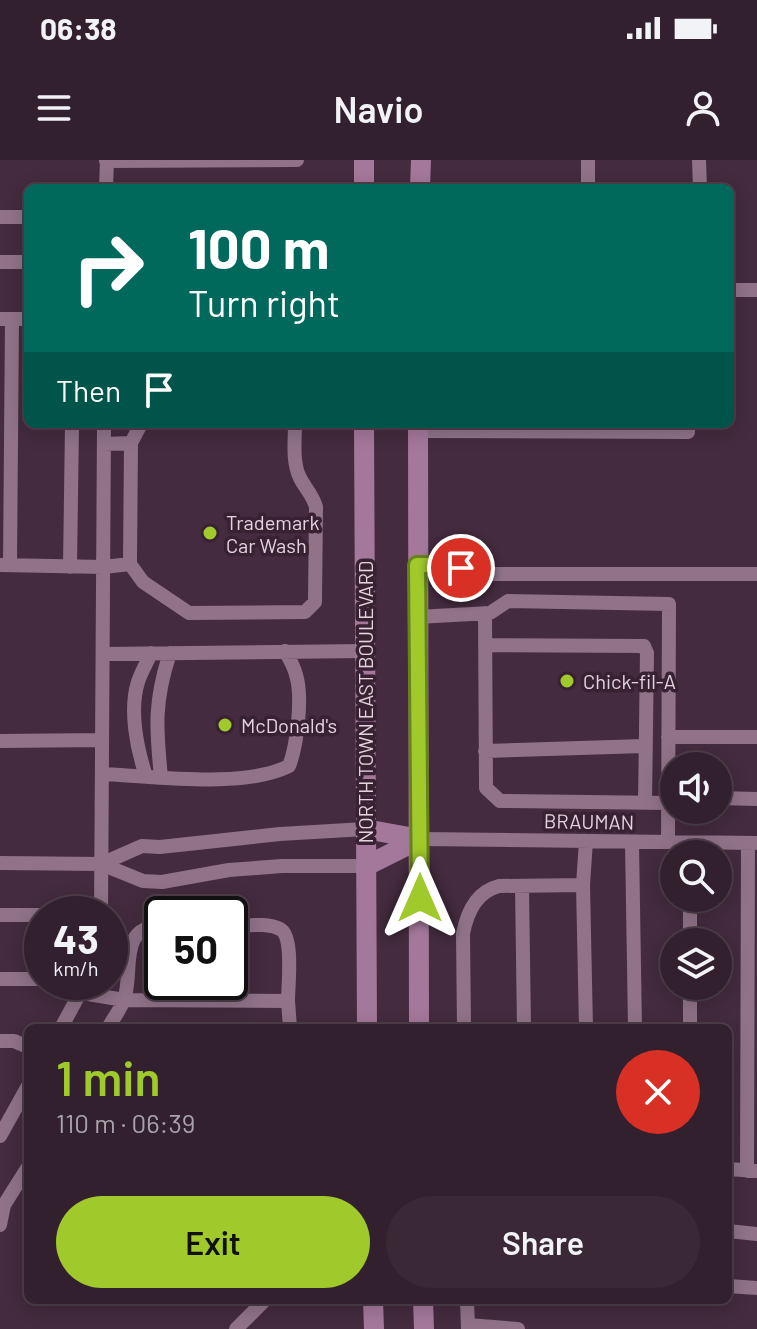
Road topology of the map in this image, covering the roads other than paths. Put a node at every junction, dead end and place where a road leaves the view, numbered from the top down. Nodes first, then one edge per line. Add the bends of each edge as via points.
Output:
1 (297, 160) edge
2 (364, 160) edge
3 (421, 160) edge
4 (588, 160) edge
5 (699, 160) edge
6 (106, 161) edge
7 (106, 184) edge
8 (364, 184) edge
9 (420, 184) edge
10 (588, 184) edge
11 (700, 184) edge
12 (0, 217) edge
13 (24, 217) edge
14 (0, 262) edge
15 (24, 262) edge
16 (734, 290) edge
17 (757, 290) edge
18 (6, 319) edge
19 (72, 428) edge
20 (104, 428) edge
21 (139, 428) edge
22 (295, 428) edge
23 (364, 428) edge
24 (418, 428) edge
25 (472, 428) edge
26 (688, 428) edge
27 (131, 443) junction
28 (104, 444) junction
29 (130, 564) junction
30 (5, 565) edge
31 (417, 565) junction
32 (70, 567) junction
33 (104, 567) junction
34 (757, 574) edge
35 (485, 613) junction
36 (417, 617) junction
37 (485, 645) junction
38 (285, 651) junction
39 (364, 651) junction
40 (151, 653) junction
41 (170, 653) junction
42 (103, 654) junction
43 (668, 737) junction
44 (757, 737) edge
45 (102, 740) junction
46 (0, 741) edge
47 (644, 746) junction
48 (485, 751) junction
49 (668, 752) edge
50 (102, 774) junction
51 (146, 776) junction
52 (161, 777) junction
53 (732, 798) edge
54 (757, 799) edge
55 (660, 801) edge
56 (645, 803) junction
57 (365, 829) junction
58 (420, 839) junction
59 (586, 841) junction
60 (632, 842) junction
61 (660, 842) edge
62 (753, 843) edge
63 (732, 845) edge
64 (0, 863) edge
65 (101, 864) junction
66 (366, 866) junction
67 (583, 885) junction
68 (522, 886) junction
69 (101, 896) edge
70 (0, 915) edge
71 (24, 915) edge
72 (248, 926) edge
73 (144, 928) edge
74 (128, 967) edge
75 (0, 979) edge
76 (24, 979) edge
77 (77, 1000) edge
78 (124, 1000) joint
79 (690, 1000) edge
80 (288, 1001) junction
81 (63, 1024) edge
82 (110, 1024) edge
83 (290, 1024) edge
84 (367, 1024) edge
85 (419, 1024) edge
86 (464, 1024) edge
87 (524, 1024) edge
88 (586, 1024) edge
89 (635, 1024) edge
90 (690, 1024) edge
91 (0, 1041) edge
92 (24, 1045) edge
93 (24, 1091) edge
94 (6, 1111) edge
95 (0, 1136) edge
96 (732, 1169) edge
97 (752, 1171) edge
98 (24, 1173) edge
99 (0, 1225) edge
100 (732, 1231) edge
101 (757, 1234) edge
102 (732, 1286) edge
103 (757, 1288) edge
104 (261, 1304) edge
105 (373, 1304) edge
106 (423, 1304) edge
107 (467, 1304) edge
108 (468, 1327) edge
109 (236, 1329) edge
110 (374, 1329) edge
111 (424, 1329) edge
112 (518, 1329) edge

1 - 6 lane
2 - 8 main road
3 - 9 main road
4 - 10 lane
5 - 11 lane
6 - 7 lane
12 - 13 lane
14 - 15 lane
16 - 17 lane
18 - 30 lane
19 - 32 lane
20 - 28 lane
21 - 27 lane
22 - 29 lane via 298,475 316,507 311,609 189,613 143,582
23 - 39 main road, NORTH TOWN EAST BOULEVARD
24 - 31 main road
25 - 26 lane
27 - 28 lane
27 - 29 lane
28 - 33 lane
29 - 33 lane
30 - 32 lane
31 - 34 lane via 455,565 475,574
31 - 36 main road
32 - 33 lane
33 - 42 lane
35 - 36 lane
35 - 37 lane
35 - 43 lane via 508,601 669,604
36 - 58 main road
37 - 47 lane via 644,646
37 - 48 lane
38 - 39 lane
38 - 41 lane
38 - 52 lane via 299,689 289,766 242,780
39 - 57 main road, NORTH TOWN EAST BOULEVARD
40 - 41 lane
40 - 42 lane
40 - 51 lane via 136,700
41 - 52 lane via 158,687
42 - 45 lane
43 - 44 lane
43 - 49 lane
45 - 46 lane
45 - 50 lane
47 - 48 lane
47 - 56 lane
48 - 56 lane via 486,788 500,801
50 - 51 lane
50 - 65 lane
51 - 52 lane
53 - 54 lane
55 - 56 lane
57 - 58 main road
57 - 65 lane via 142,846
57 - 66 main road, NORTH TOWN EAST BOULEVARD
58 - 59 lane, BRAUMAN
58 - 66 main road
58 - 85 main road
59 - 60 lane, BRAUMAN
59 - 67 lane
60 - 61 lane, BRAUMAN
60 - 89 lane
62 - 63 lane, BRAUMAN
62 - 97 lane
64 - 65 lane
65 - 66 lane via 143,881 162,882 229,870
65 - 69 lane
66 - 84 main road, NORTH TOWN EAST BOULEVARD
67 - 68 lane
67 - 88 lane
68 - 86 lane via 486,889 465,919
68 - 87 lane
70 - 71 lane
72 - 80 lane via 282,929 289,939
73 - 74 lane via 136,934
75 - 76 lane
77 - 81 lane
78 - 80 lane
78 - 82 lane
79 - 90 lane
80 - 83 lane
91 - 92 lane
93 - 94 lane
94 - 95 lane
96 - 97 lane
98 - 99 lane via 4,1205
100 - 101 lane
102 - 103 lane
104 - 109 lane
105 - 110 main road
106 - 111 main road
107 - 108 lane
108 - 112 lane

